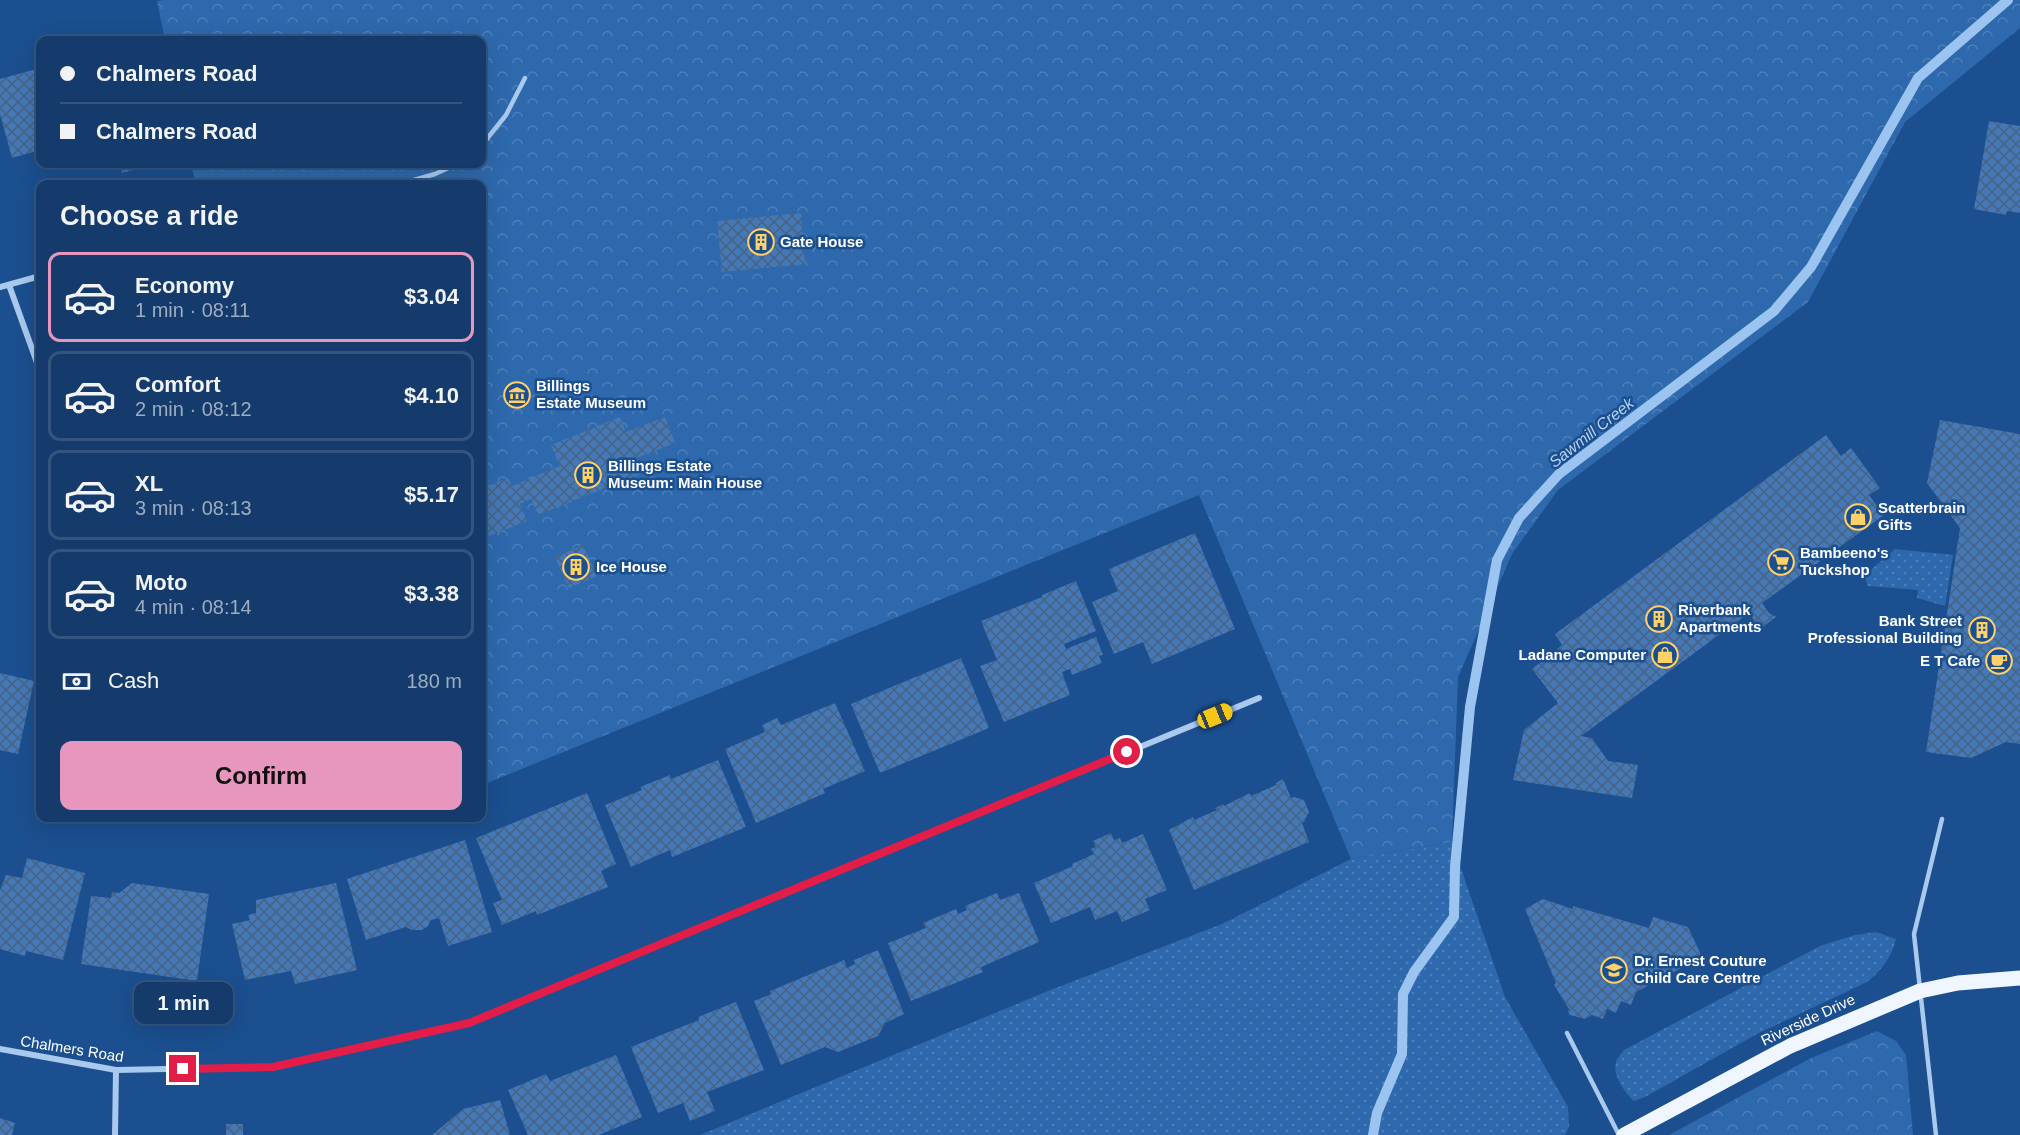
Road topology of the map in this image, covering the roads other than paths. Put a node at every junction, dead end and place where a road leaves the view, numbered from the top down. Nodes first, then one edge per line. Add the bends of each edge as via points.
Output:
1 (525, 78) dead end
2 (486, 140) edge
3 (448, 168) edge
4 (414, 180) edge
5 (36, 277) edge
6 (9, 285) junction
7 (0, 287) edge
8 (36, 360) edge
9 (1258, 698) dead end
10 (1941, 819) dead end
11 (2020, 978) edge
12 (1920, 990) junction
13 (1567, 1033) dead end
14 (0, 1049) edge
15 (116, 1070) junction
16 (115, 1135) edge
17 (1620, 1135) edge
18 (1624, 1135) edge
19 (1936, 1135) edge

1 - 2 lane via 506,115
3 - 4 lane
5 - 6 street
6 - 7 street
6 - 8 street
9 - 15 street, Chalmers Road via 469,1023 273,1067
10 - 12 lane via 1914,934
11 - 12 main road, Riverside Drive
12 - 18 main road, Riverside Drive via 1790,1046
12 - 19 lane
13 - 17 lane
14 - 15 street, Chalmers Road
15 - 16 street

